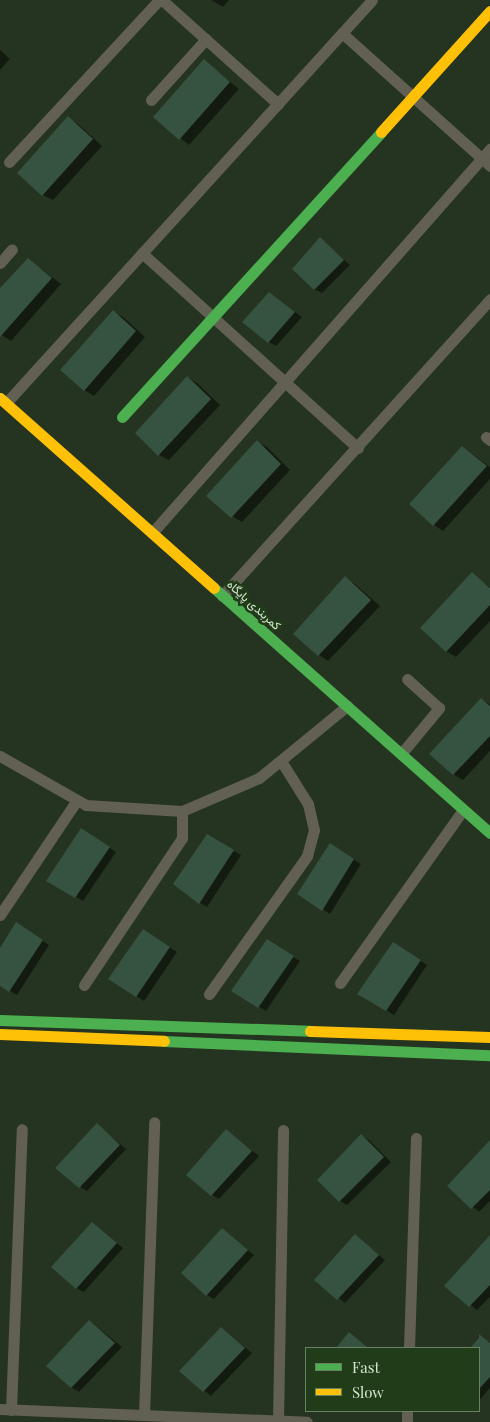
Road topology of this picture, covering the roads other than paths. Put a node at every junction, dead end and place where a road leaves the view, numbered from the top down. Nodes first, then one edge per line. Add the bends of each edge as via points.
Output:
1 (161, 0) edge
2 (372, 0) edge
3 (490, 10) edge
4 (342, 33) junction
5 (206, 39) junction
6 (412, 97) junction
7 (151, 100) dead end
8 (278, 104) junction
9 (490, 149) edge
10 (10, 162) dead end
11 (486, 162) edge
12 (12, 249) dead end
13 (142, 253) junction
14 (0, 263) edge
15 (490, 299) edge
16 (214, 318) junction
17 (286, 381) junction
18 (3, 401) edge
19 (122, 416) dead end
20 (358, 448) junction
21 (152, 533) junction
22 (222, 596) junction
23 (407, 679) dead end
24 (346, 706) junction
25 (401, 754) junction
26 (0, 756) edge
27 (281, 761) junction
28 (77, 800) junction
29 (463, 810) junction
30 (182, 811) junction
31 (490, 833) edge
32 (0, 915) edge
33 (340, 983) dead end
34 (84, 985) dead end
35 (209, 994) dead end
36 (0, 1020) edge
37 (0, 1034) edge
38 (490, 1037) edge
39 (490, 1055) edge
40 (154, 1122) dead end
41 (22, 1129) dead end
42 (283, 1130) dead end
43 (416, 1138) dead end
44 (409, 1347) edge
45 (6, 1409) edge
46 (144, 1415) junction
47 (75, 1417) edge
48 (207, 1420) edge
49 (278, 1421) edge
50 (306, 1422) edge

1 - 5 street
1 - 10 street
2 - 4 street
3 - 6 street
4 - 6 street
4 - 8 street
5 - 7 street
5 - 8 street
6 - 11 street
6 - 16 street
8 - 13 street
9 - 11 street
11 - 17 street
12 - 14 street
13 - 16 street
13 - 18 street
15 - 20 street
16 - 17 street
16 - 19 street
17 - 20 street
17 - 21 street
18 - 21 street, کمربندی پایگاه
20 - 22 street
21 - 22 street, کمربندی پایگاه
22 - 24 street, کمربندی پایگاه
23 - 25 street via 440,708
24 - 25 street, کمربندی پایگاه
24 - 27 street
25 - 29 street, کمربندی پایگاه
26 - 28 street
27 - 30 street via 259,778
27 - 35 street via 308,804 314,830 307,856
28 - 30 street via 86,805
28 - 32 street
29 - 31 street, کمربندی پایگاه
29 - 33 street
30 - 34 street via 182,838
36 - 38 street
37 - 39 street
40 - 46 street
41 - 45 street
42 - 49 street
43 - 44 street
45 - 47 street
46 - 47 street
46 - 48 street
48 - 49 street
49 - 50 street

